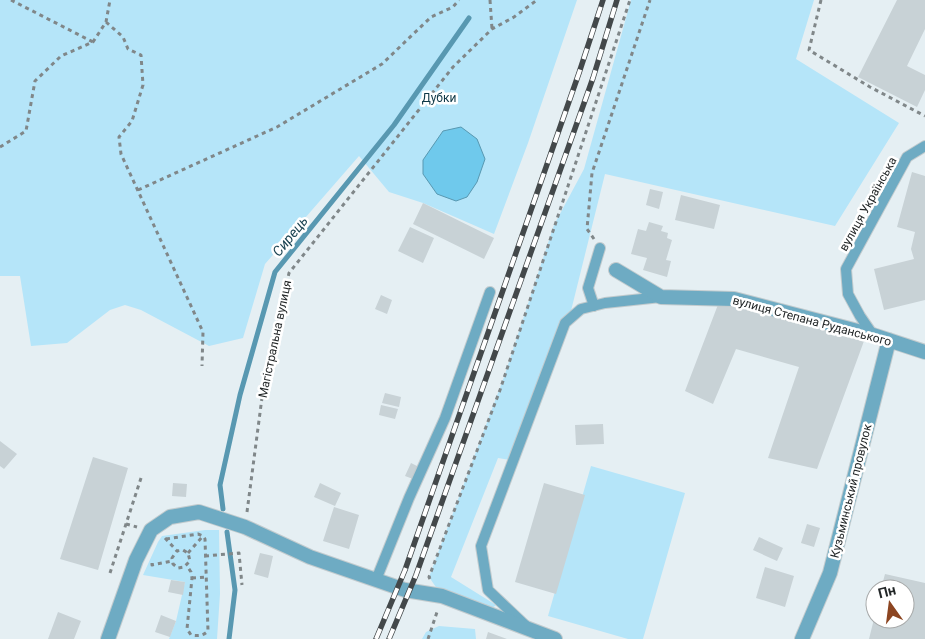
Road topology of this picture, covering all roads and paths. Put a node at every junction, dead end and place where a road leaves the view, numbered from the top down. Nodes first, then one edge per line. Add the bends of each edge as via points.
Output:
1 (11, 0) edge
2 (110, 0) edge
3 (459, 0) edge
4 (490, 0) edge
5 (537, 0) edge
6 (630, 0) edge
7 (650, 0) edge
8 (821, 0) edge
9 (106, 22) junction
10 (492, 29) junction
11 (93, 42) junction
12 (925, 116) edge
13 (925, 146) edge
14 (0, 148) edge
15 (138, 190) junction
16 (600, 248) joint
17 (616, 270) dead end
18 (490, 292) dead end
19 (661, 296) junction
20 (594, 306) junction
21 (873, 335) junction
22 (889, 340) junction
23 (925, 352) edge
24 (202, 366) dead end
25 (142, 475) dead end
26 (245, 527) junction
27 (203, 536) junction
28 (161, 542) dead end
29 (188, 553) junction
30 (206, 556) junction
31 (153, 559) dead end
32 (172, 561) junction
33 (187, 566) junction
34 (110, 573) dead end
35 (206, 577) junction
36 (192, 578) junction
37 (376, 580) junction
38 (242, 585) dead end
39 (442, 596) junction
40 (530, 630) junction
41 (108, 639) edge
42 (428, 639) edge
43 (555, 639) edge
44 (802, 639) edge

1 - 11 path
2 - 9 path
3 - 15 path via 453,7 431,17 382,64 278,127
4 - 10 path
5 - 10 path, Магістральна вулиця
6 - 39 path via 500,390 429,577
7 - 16 path via 592,173 587,229
8 - 12 path via 809,50
9 - 11 path
9 - 15 path via 123,37 128,49 141,56 143,85 132,120 119,136 121,154
10 - 26 path, Магістральна вулиця via 453,67 289,273 263,390
11 - 14 path via 62,56 36,81 26,131
13 - 21 lane, вулиця Українська via 907,157 846,269 848,294
15 - 24 path via 203,332
16 - 20 lane via 588,288
17 - 19 street, вулиця Степана Руданського
18 - 37 lane via 445,418
19 - 20 lane
19 - 21 street, вулиця Степана Руданського via 734,299
20 - 40 lane via 581,309 565,323 481,546 488,590
21 - 22 street, вулиця Степана Руданського
22 - 23 street, вулиця Степана Руданського
22 - 44 street, Кузьминський провулок via 830,573
25 - 34 path
26 - 37 street via 310,557
26 - 41 street via 200,512 170,517 151,530 136,560
27 - 28 path via 198,534
27 - 29 path
27 - 30 path
29 - 32 path via 177,551 172,555
29 - 33 path
30 - 35 path
30 - 38 path via 239,553
31 - 32 path via 152,565
32 - 33 path via 178,568
33 - 36 path
35 - 36 path
35 - 36 path via 208,631 198,636 187,630
37 - 39 street via 405,590
39 - 40 street
39 - 42 path
40 - 43 street

